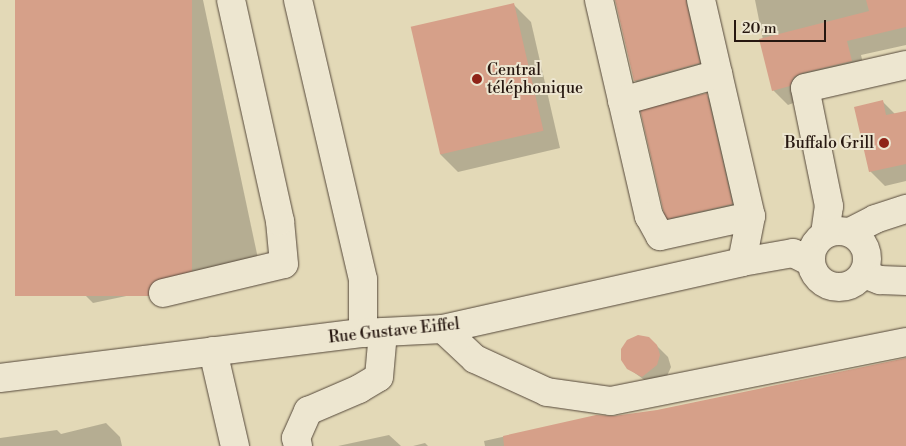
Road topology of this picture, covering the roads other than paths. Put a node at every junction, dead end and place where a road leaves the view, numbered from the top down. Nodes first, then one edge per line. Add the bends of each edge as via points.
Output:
1 (231, 0) edge
2 (298, 0) edge
3 (599, 0) edge
4 (701, 0) edge
5 (906, 65) edge
6 (718, 74) junction
7 (622, 100) junction
8 (906, 209) edge
9 (751, 216) junction
10 (837, 233) junction
11 (742, 262) junction
12 (811, 262) junction
13 (864, 274) junction
14 (906, 281) edge
15 (163, 293) dead end
16 (443, 329) junction
17 (373, 333) junction
18 (906, 342) edge
19 (213, 351) junction
20 (0, 378) edge
21 (235, 446) edge
22 (298, 446) edge

1 - 15 street via 280,221 284,264
2 - 17 street
3 - 7 street
4 - 6 street
5 - 10 street via 805,88
6 - 7 street
6 - 9 street
7 - 9 street via 648,216 660,236
8 - 10 street
9 - 11 street
10 - 12 street via 817,241
10 - 13 street via 860,239 867,250
11 - 12 street, Rue Gustave Eiffel via 793,253
11 - 16 street, Rue Gustave Eiffel
12 - 13 street via 815,275 826,285 840,288 854,284
13 - 14 street via 880,280
16 - 17 street, Rue Gustave Eiffel
16 - 18 street via 475,359 547,392 611,401
17 - 19 street, Rue Gustave Eiffel
17 - 22 street via 380,377 308,411 296,438
19 - 20 street, Rue Gustave Eiffel
19 - 21 street

